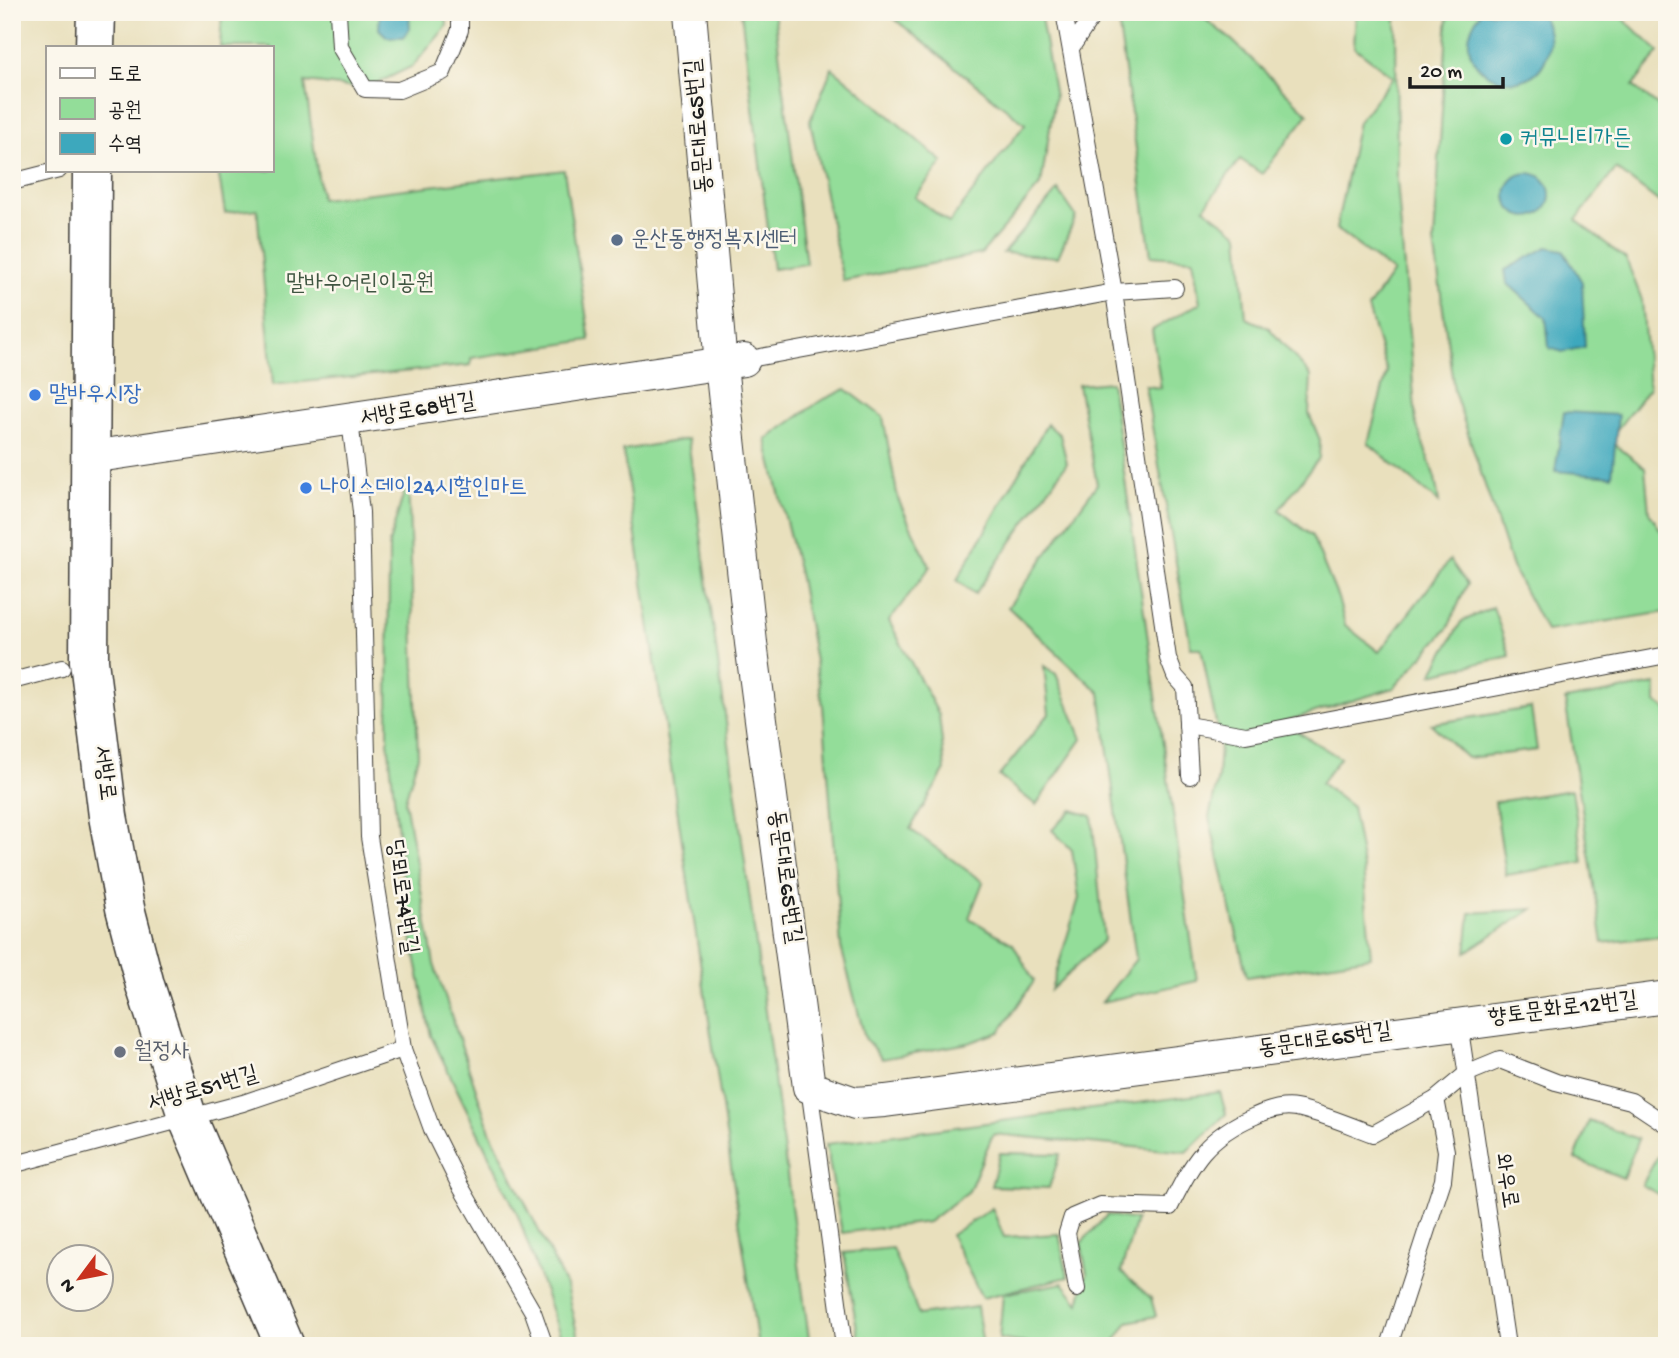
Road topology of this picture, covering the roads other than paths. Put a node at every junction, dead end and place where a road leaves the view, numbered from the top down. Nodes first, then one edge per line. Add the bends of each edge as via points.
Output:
1 (96, 12) edge
2 (338, 12) edge
3 (460, 12) edge
4 (690, 12) edge
5 (1065, 12) edge
6 (1095, 12) edge
7 (95, 46) edge
8 (1071, 48) junction
9 (51, 172) edge
10 (92, 172) edge
11 (12, 182) edge
12 (1175, 288) dead end
13 (1114, 292) junction
14 (732, 363) junction
15 (349, 421) junction
16 (91, 457) junction
17 (1667, 655) edge
18 (62, 668) dead end
19 (12, 681) edge
20 (1187, 725) junction
21 (1190, 776) dead end
22 (1667, 997) edge
23 (1459, 1023) junction
24 (403, 1049) junction
25 (1466, 1074) junction
26 (809, 1087) junction
27 (1436, 1099) junction
28 (188, 1119) junction
29 (1667, 1125) edge
30 (12, 1165) edge
31 (1077, 1289) dead end
32 (285, 1346) edge
33 (545, 1346) edge
34 (844, 1346) edge
35 (1389, 1346) edge
36 (1507, 1346) edge

1 - 7 main road
2 - 3 lane via 340,47 365,89 399,90 443,72 460,30
4 - 14 street, 동문대로65번길
5 - 8 lane
6 - 8 lane
8 - 13 lane
9 - 11 lane
10 - 16 main road, 서방로
12 - 13 lane
13 - 14 lane
13 - 20 lane via 1168,658 1185,687
14 - 15 street, 서방로68번길
14 - 26 street, 동문대로65번길 via 751,643
15 - 16 street, 서방로68번길
15 - 24 lane, 당뫼로74번길 via 361,512 369,837
16 - 28 main road, 서방로 via 89,661 108,816 135,947
17 - 20 lane via 1246,735
18 - 19 lane
20 - 21 lane
22 - 23 street, 향토문화로12번길
23 - 25 lane, 와우로
23 - 26 street, 동문대로65번길 via 885,1101 855,1103
24 - 28 lane, 서방로51번길
24 - 33 lane, 당뫼로74번길 via 433,1132 528,1302
25 - 27 lane
25 - 29 lane via 1500,1060 1556,1082 1631,1101
25 - 36 lane, 와우로
26 - 34 lane
27 - 31 lane via 1373,1134 1295,1107 1270,1110 1224,1131 1193,1162 1170,1207 1100,1205 1072,1217 1068,1233
27 - 35 lane via 1446,1151 1443,1180
28 - 30 lane, 서방로51번길
28 - 32 main road, 서방로

